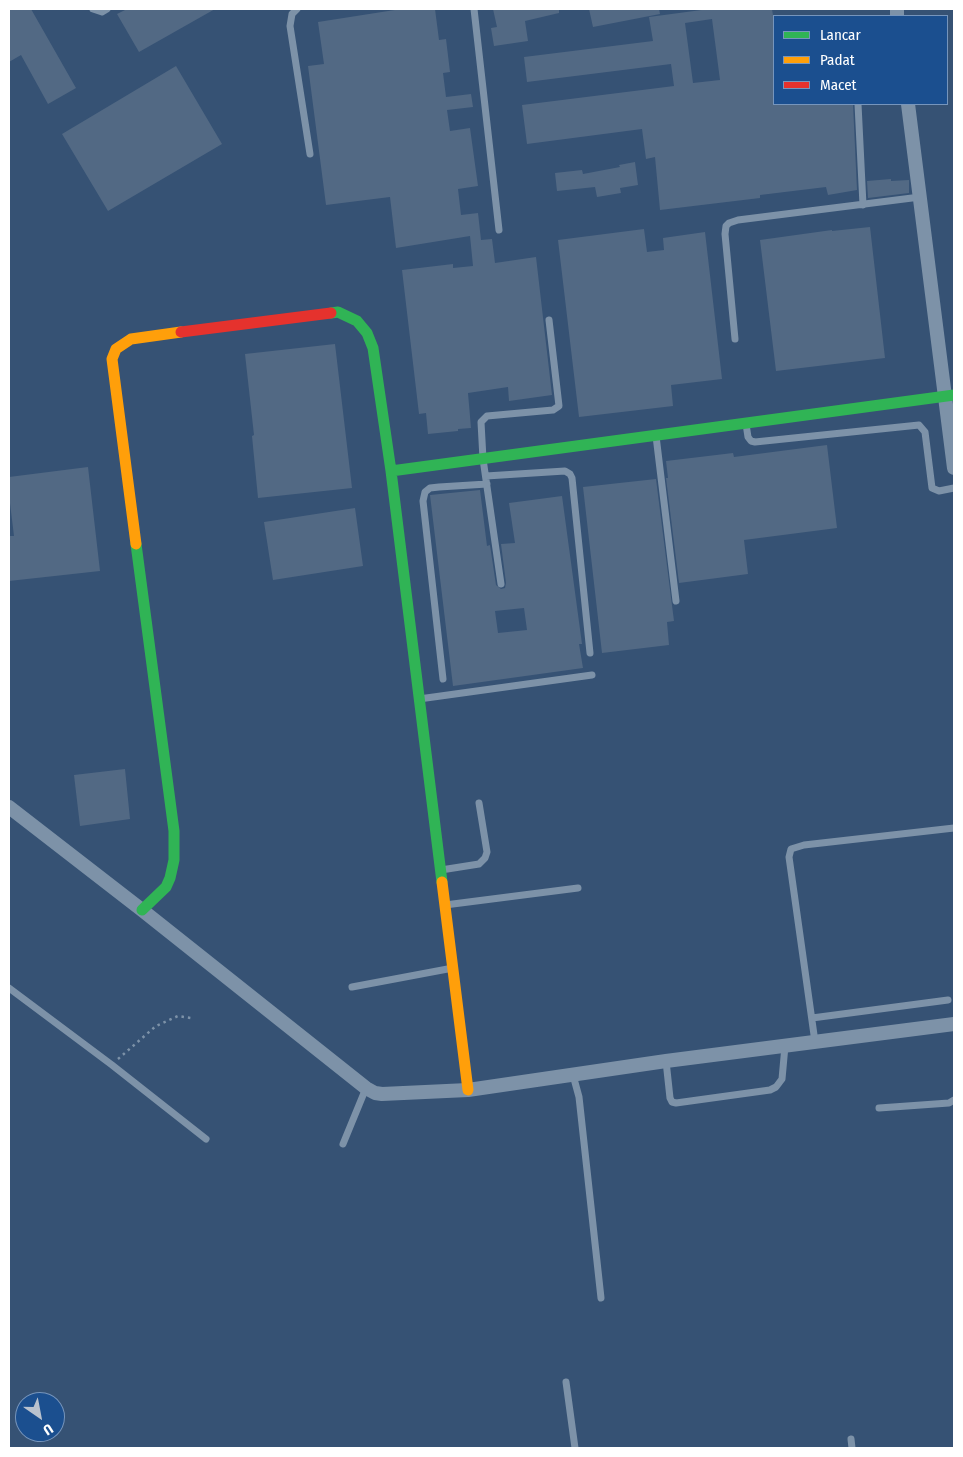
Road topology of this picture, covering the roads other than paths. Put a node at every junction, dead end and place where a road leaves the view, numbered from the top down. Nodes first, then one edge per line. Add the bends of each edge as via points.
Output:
1 (93, 9) edge
2 (108, 9) edge
3 (297, 9) edge
4 (474, 9) edge
5 (858, 105) edge
6 (908, 105) edge
7 (310, 154) dead end
8 (920, 197) junction
9 (864, 206) junction
10 (499, 230) dead end
11 (549, 320) dead end
12 (735, 339) dead end
13 (950, 396) edge
14 (746, 423) junction
15 (656, 436) junction
16 (483, 459) junction
17 (954, 468) edge
18 (391, 471) junction
19 (486, 480) junction
20 (954, 488) edge
21 (501, 584) dead end
22 (676, 601) dead end
23 (590, 653) dead end
24 (592, 675) dead end
25 (443, 679) dead end
26 (419, 699) junction
27 (479, 802) dead end
28 (9, 807) edge
29 (954, 828) edge
30 (441, 870) junction
31 (578, 888) dead end
32 (445, 905) junction
33 (142, 910) junction
34 (453, 968) junction
35 (352, 986) dead end
36 (9, 988) edge
37 (948, 1000) dead end
38 (812, 1018) junction
39 (954, 1024) edge
40 (815, 1042) junction
41 (785, 1046) junction
42 (666, 1061) junction
43 (573, 1075) junction
44 (366, 1088) junction
45 (468, 1090) junction
46 (954, 1100) edge
47 (879, 1108) dead end
48 (206, 1139) dead end
49 (343, 1144) dead end
50 (601, 1298) dead end
51 (566, 1382) dead end
52 (851, 1439) dead end
53 (575, 1448) edge
54 (852, 1448) edge

1 - 2 lane via 102,12
3 - 7 lane via 292,14 290,26
4 - 10 lane
5 - 9 lane
6 - 8 street
8 - 9 lane
8 - 13 street
9 - 12 lane via 738,220 726,226
11 - 16 lane via 559,406 553,410 483,418 480,429
13 - 14 street
13 - 17 street
14 - 15 street
14 - 20 lane via 748,437 755,442 920,425 925,432 932,488 940,491
15 - 16 street
15 - 22 lane
16 - 18 street
16 - 19 lane
18 - 26 street
18 - 33 street via 373,348 367,333 356,321 338,312 131,339 116,349 112,366 174,832 170,878 166,887
19 - 21 lane
19 - 23 lane via 565,471 570,474
19 - 25 lane via 430,488 425,492 423,502
24 - 26 lane
26 - 30 street
27 - 30 lane via 488,852 485,858 479,864
28 - 33 street
29 - 38 lane via 791,849 789,857
30 - 32 street
31 - 32 lane
32 - 34 street
33 - 44 street
34 - 35 lane
34 - 45 street
36 - 48 lane
37 - 38 lane
38 - 40 lane
39 - 40 street
40 - 41 street
41 - 42 street
41 - 42 lane via 782,1079 776,1087 686,1101 672,1102
42 - 43 street
43 - 45 street
43 - 50 lane via 579,1097
44 - 45 street via 382,1094
44 - 49 lane
46 - 47 lane via 948,1104
51 - 53 lane
52 - 54 lane

